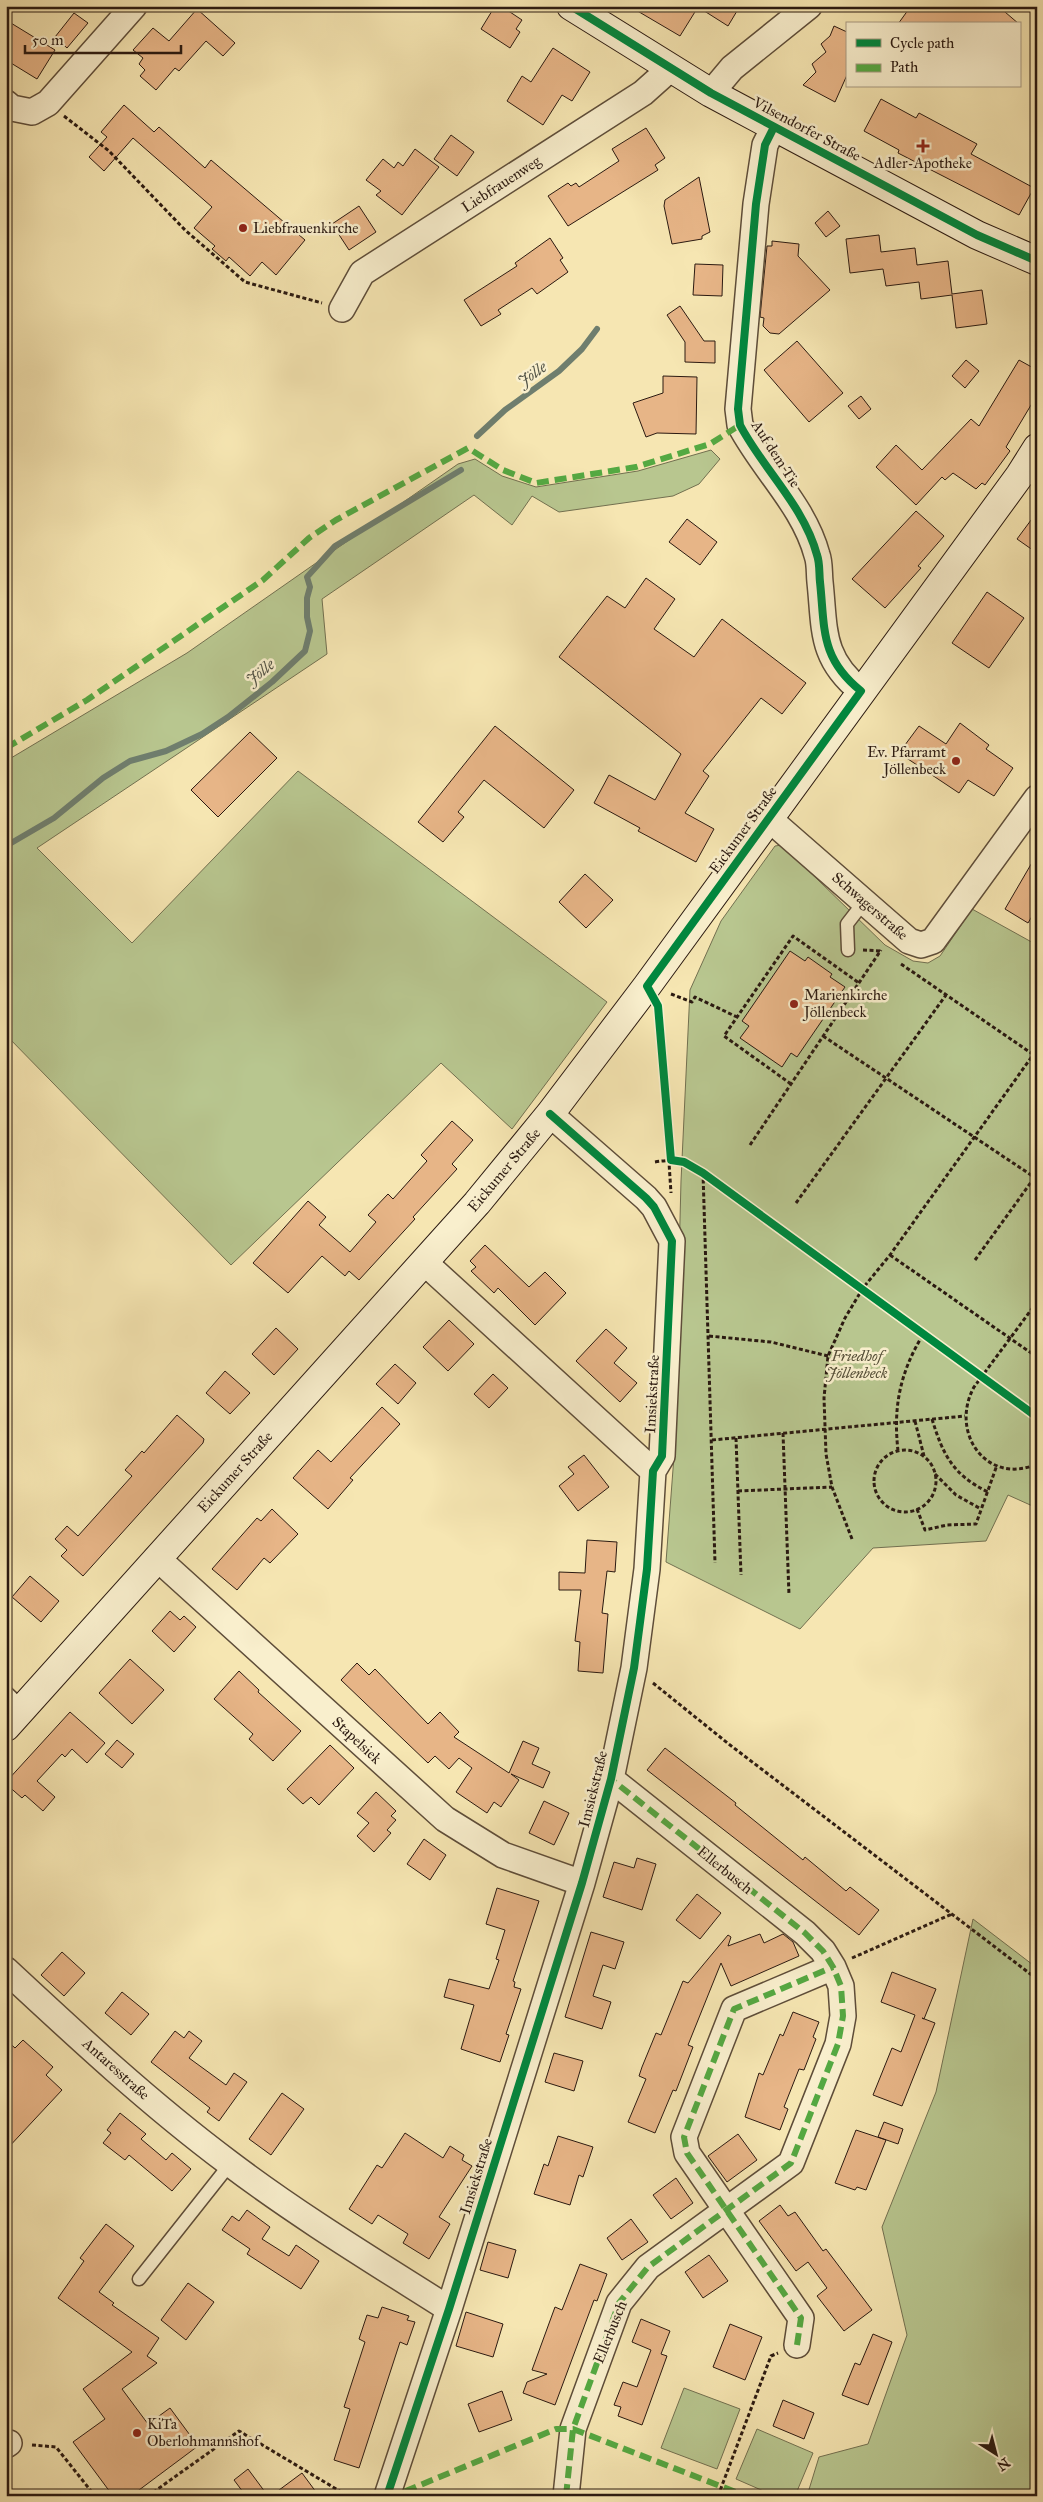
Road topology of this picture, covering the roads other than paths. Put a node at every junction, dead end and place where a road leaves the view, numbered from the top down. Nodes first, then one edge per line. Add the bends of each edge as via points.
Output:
1 (134, 6) edge
2 (571, 6) edge
3 (809, 6) edge
4 (671, 68) junction
5 (712, 93) junction
6 (6, 104) edge
7 (774, 127) junction
8 (1037, 261) edge
9 (342, 309) road end
10 (1034, 460) edge
11 (860, 691) junction
12 (1037, 798) edge
13 (768, 818) junction
14 (864, 902) junction
15 (848, 950) dead end
16 (550, 1114) junction
17 (424, 1262) junction
18 (653, 1471) junction
19 (158, 1558) junction
20 (12, 1709) edge
21 (611, 1779) junction
22 (582, 1883) junction
23 (833, 1967) junction
24 (6, 1970) edge
25 (230, 2164) junction
26 (726, 2212) junction
27 (139, 2279) dead end
28 (449, 2309) junction
29 (797, 2346) road end
30 (387, 2496) edge
31 (566, 2496) edge

1 - 6 street via 48,103 32,112
2 - 4 main road, Vilsendorfer Straße
3 - 5 street via 732,68
4 - 5 main road, Vilsendorfer Straße
4 - 9 street, Liebfrauenweg via 643,93 362,273
5 - 7 main road, Vilsendorfer Straße
7 - 8 main road, Vilsendorfer Straße via 977,235
7 - 11 street, Auf dem Tie via 765,145 756,204 738,409 740,425 805,523 818,556 826,645 845,678
10 - 11 main road, Eickumer Straße
11 - 13 main road, Eickumer Straße
12 - 14 street, Schwagerstraße via 933,941 921,945 909,942
13 - 14 street, Schwagerstraße
13 - 16 main road, Eickumer Straße
14 - 15 lane via 847,924
16 - 17 main road, Eickumer Straße
16 - 18 street, Imsiekstraße via 646,1198 672,1241 662,1456
17 - 18 street, Imsiekstraße
17 - 19 main road, Eickumer Straße
18 - 21 street, Imsiekstraße via 634,1668
19 - 20 main road, Eickumer Straße
19 - 22 street, Stapelsiek via 445,1820 503,1855
21 - 22 street, Imsiekstraße
21 - 23 street, Ellerbusch via 805,1933
22 - 28 street, Imsiekstraße
23 - 26 street, Ellerbusch via 841,1986 843,2016 838,2044 792,2163
23 - 26 street via 734,2009 684,2137 687,2153
24 - 25 street, Antaresstraße via 140,2092
25 - 27 lane
25 - 28 street, Antaresstraße
26 - 29 street via 801,2318
26 - 31 street, Ellerbusch via 648,2267 619,2303 573,2429
28 - 30 street, Imsiekstraße

